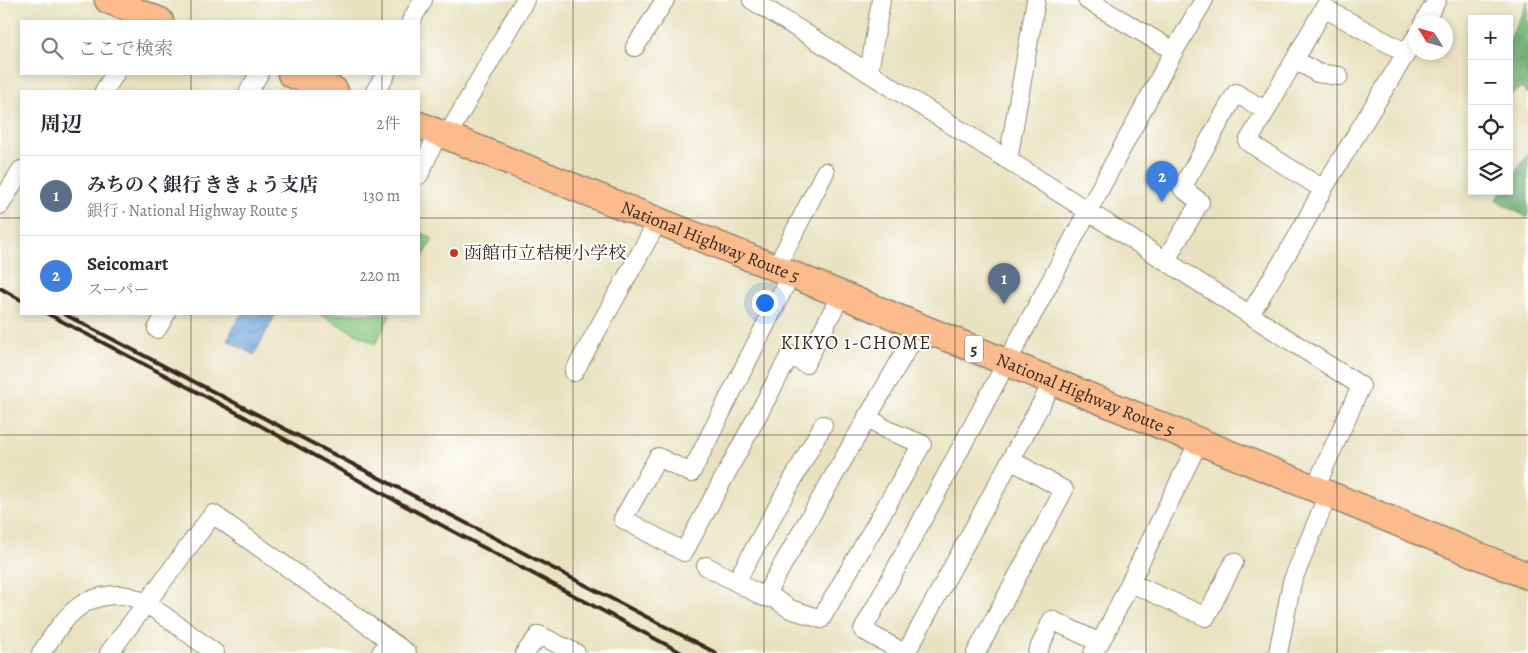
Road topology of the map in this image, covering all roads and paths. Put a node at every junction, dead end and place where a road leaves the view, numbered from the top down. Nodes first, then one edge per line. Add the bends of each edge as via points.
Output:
1 (108, 0) edge
2 (423, 0) edge
3 (525, 0) edge
4 (665, 0) edge
5 (752, 0) edge
6 (880, 0) edge
7 (1036, 0) edge
8 (1087, 0) edge
9 (1204, 0) edge
10 (1437, 0) edge
11 (1428, 15) edge
12 (152, 20) edge
13 (412, 20) edge
14 (635, 47) dead end
15 (1408, 50) edge
16 (1174, 52) junction
17 (1406, 53) junction
18 (1295, 59) junction
19 (869, 73) junction
20 (114, 75) edge
21 (258, 75) edge
22 (385, 75) edge
23 (1339, 76) dead end
24 (298, 81) edge
25 (105, 90) edge
26 (250, 90) edge
27 (331, 90) edge
28 (376, 90) edge
29 (1266, 111) junction
30 (435, 132) edge
31 (1008, 160) junction
32 (20, 172) edge
33 (420, 172) edge
34 (825, 172) dead end
35 (1323, 189) junction
36 (0, 205) edge
37 (1088, 211) junction
38 (658, 221) junction
39 (1166, 260) junction
40 (784, 271) junction
41 (841, 295) junction
42 (1250, 314) junction
43 (165, 315) edge
44 (157, 329) dead end
45 (923, 329) junction
46 (1007, 363) junction
47 (574, 372) dead end
48 (1053, 382) junction
49 (867, 416) junction
50 (823, 425) dead end
51 (1199, 441) junction
52 (1011, 460) junction
53 (1322, 491) junction
54 (1234, 562) dead end
55 (706, 566) dead end
56 (1528, 576) edge
57 (736, 582) junction
58 (1131, 583) junction
59 (764, 596) junction
60 (146, 604) junction
61 (385, 647) edge
62 (1097, 648) edge
63 (41, 653) edge
64 (109, 653) edge
65 (214, 653) edge
66 (407, 653) edge
67 (525, 653) edge
68 (576, 653) edge
69 (905, 653) edge
70 (976, 653) edge
71 (1037, 653) edge
72 (1278, 653) edge

1 - 12 highway
2 - 13 street
3 - 30 street via 453,126
4 - 14 street
5 - 19 street
6 - 19 street
7 - 31 street
8 - 16 street
9 - 16 street
10 - 11 street
15 - 17 street
16 - 37 street
17 - 18 street via 1324,8
17 - 35 street
18 - 23 street via 1317,73
18 - 29 street
19 - 31 street
20 - 25 street
21 - 26 street
22 - 28 street
24 - 27 highway
29 - 35 street via 1248,142
29 - 39 street via 1236,92 1182,188 1200,202
30 - 33 street
30 - 38 highway, National Highway Route 5 / 5
31 - 37 street
32 - 36 street
34 - 40 street
35 - 42 street
37 - 39 street
37 - 46 street
38 - 40 highway, National Highway Route 5 / 5
38 - 47 street
39 - 42 street
40 - 41 highway, National Highway Route 5 / 5
40 - 41 street via 691,472 658,457 623,520 684,552 790,355 805,364
41 - 45 highway, National Highway Route 5 / 5
42 - 53 street via 1361,386
43 - 44 street
45 - 46 highway, National Highway Route 5 / 5
45 - 49 street via 908,347
46 - 48 highway, National Highway Route 5 / 5
46 - 69 street via 863,630
48 - 51 highway, National Highway Route 5 / 5
48 - 52 street
49 - 59 street
49 - 59 street via 887,430 922,444 820,619
50 - 57 street
51 - 53 highway, National Highway Route 5 / 5
51 - 58 street
52 - 69 street
52 - 70 street via 1064,490
53 - 56 highway, National Highway Route 5 / 5
53 - 72 street via 1324,504 1292,582
54 - 58 street via 1206,617
55 - 57 street
57 - 59 street
58 - 62 street
60 - 61 street via 213,514
60 - 63 street via 128,596 106,596 84,603 65,620
60 - 64 street
60 - 65 street
61 - 66 street
62 - 71 street via 1052,620
67 - 68 street via 539,634

